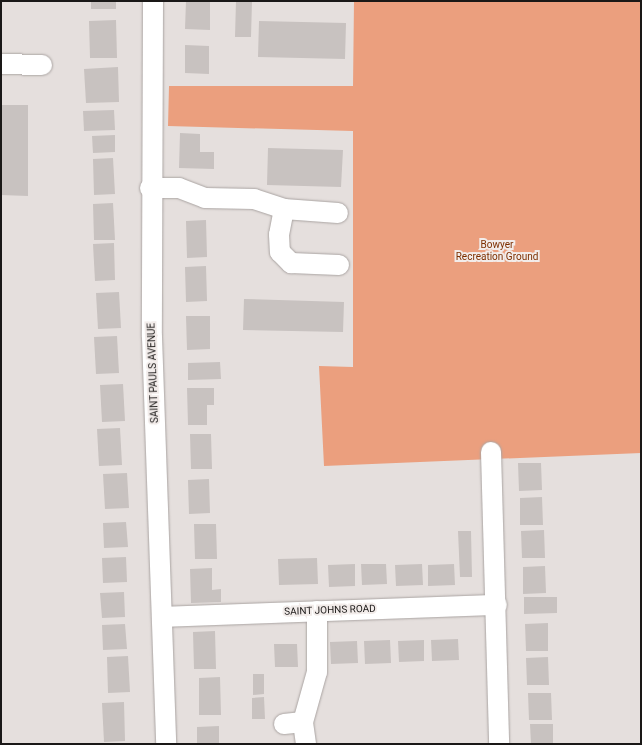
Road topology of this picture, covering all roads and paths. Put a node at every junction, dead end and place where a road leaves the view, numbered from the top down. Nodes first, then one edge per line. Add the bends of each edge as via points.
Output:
1 (152, 1) edge
2 (1, 64) edge
3 (42, 65) dead end
4 (150, 188) junction
5 (284, 209) junction
6 (338, 212) dead end
7 (339, 265) dead end
8 (491, 452) dead end
9 (497, 605) junction
10 (317, 611) junction
11 (163, 617) junction
12 (166, 744) edge
13 (306, 744) edge
14 (499, 744) edge

1 - 4 street, SAINT PAULS AVENUE
2 - 3 street
4 - 5 street via 179,188 205,198 254,199
4 - 11 street, SAINT PAULS AVENUE via 152,337
5 - 6 street
5 - 7 street via 279,235 280,252 291,263
8 - 9 street
9 - 10 street, SAINT JOHNS ROAD
9 - 14 street
10 - 11 street, SAINT JOHNS ROAD
10 - 13 street via 317,672 293,723
11 - 12 street, SAINT PAULS AVENUE

